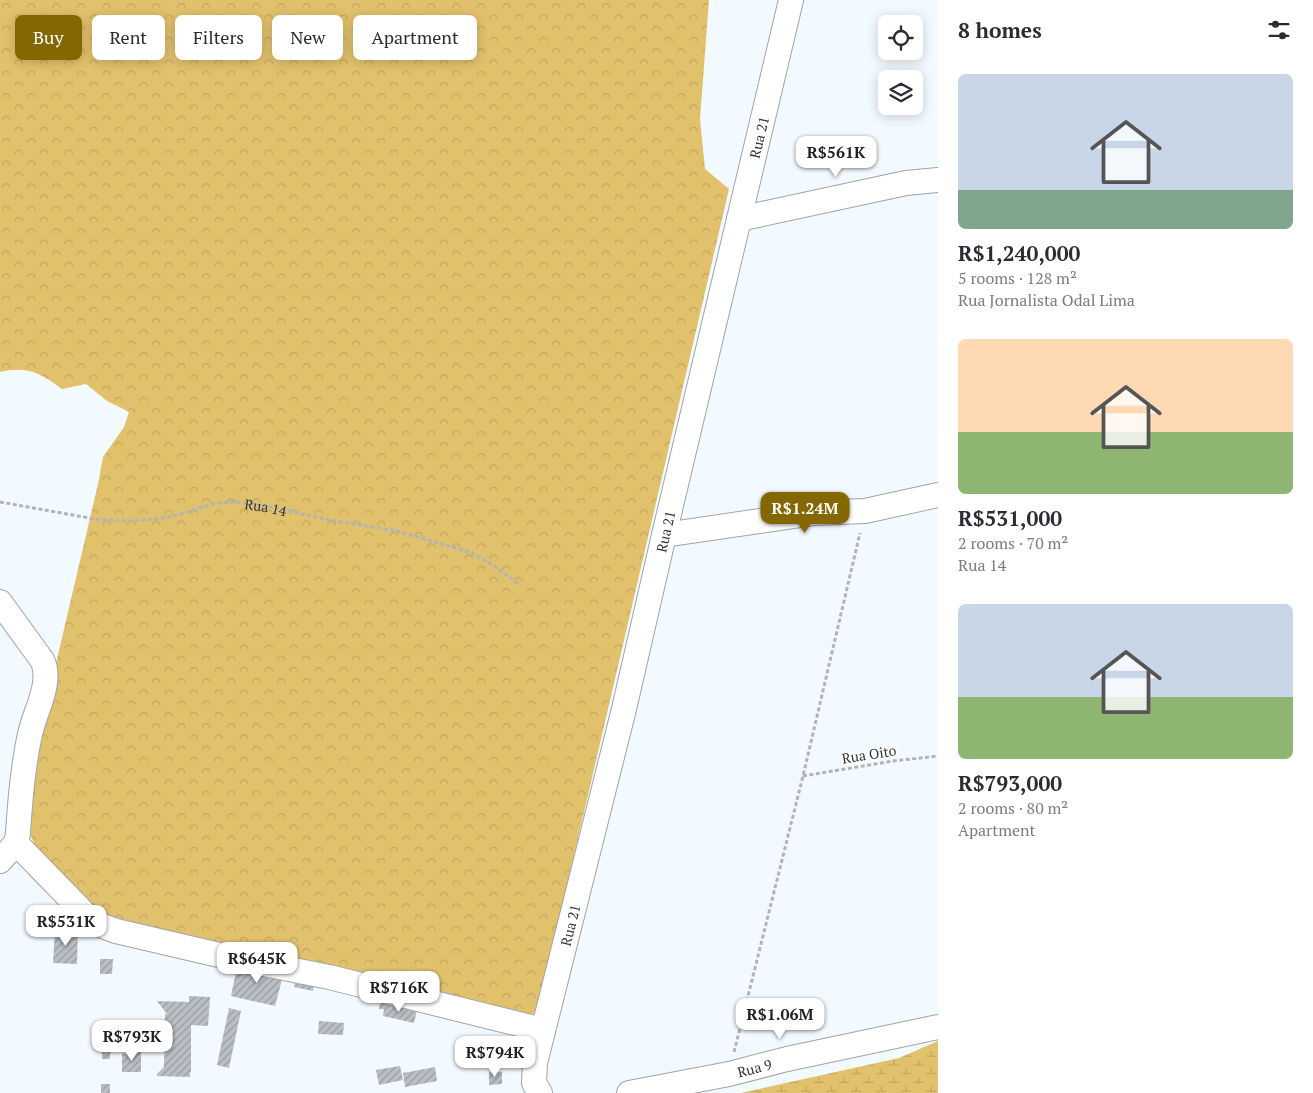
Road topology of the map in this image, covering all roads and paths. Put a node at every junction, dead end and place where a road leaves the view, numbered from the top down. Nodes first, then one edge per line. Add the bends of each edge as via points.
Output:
1 (791, 0) edge
2 (938, 180) edge
3 (739, 219) junction
4 (938, 495) edge
5 (0, 502) edge
6 (865, 510) junction
7 (664, 535) junction
8 (520, 585) dead end
9 (0, 602) edge
10 (938, 756) edge
11 (803, 776) junction
12 (16, 843) junction
13 (0, 861) edge
14 (938, 1027) edge
15 (543, 1030) junction
16 (729, 1074) junction
17 (540, 1093) edge
18 (629, 1093) edge

1 - 3 street, Rua 21
2 - 3 street via 906,183
3 - 7 street, Rua 21
4 - 6 street
5 - 8 path, Rua 14 via 95,519 127,521 174,516 227,501 247,503 396,531 456,548 493,565
6 - 7 street via 815,513
6 - 11 path
7 - 15 street, Rua 21
9 - 12 street via 42,660 46,672 45,686 28,742
10 - 11 path, Rua Oito
11 - 16 path
12 - 13 street
12 - 15 street via 84,913 100,925 116,931 329,977
14 - 16 street, Rua 9
15 - 17 street, Rua 21 via 534,1083
16 - 18 street, Rua 9

